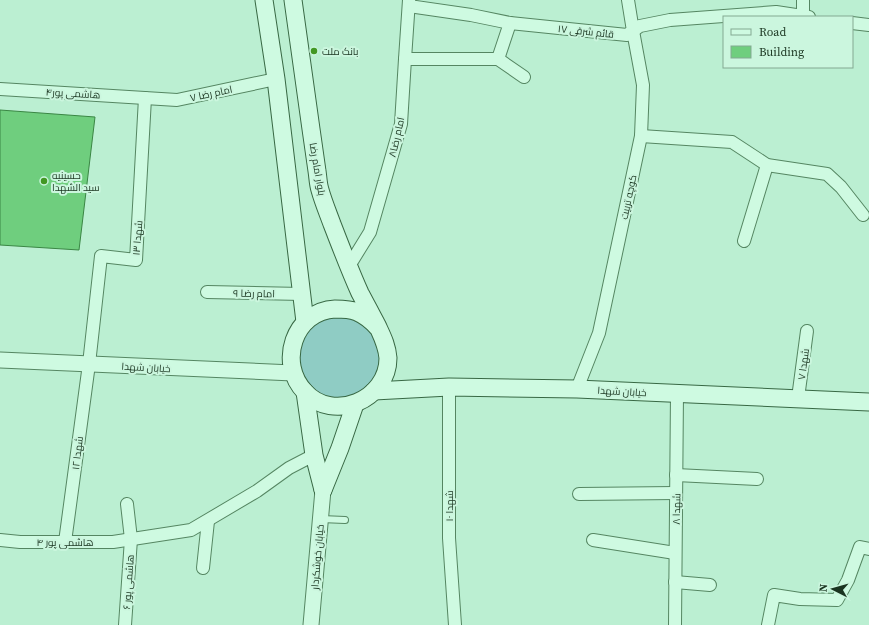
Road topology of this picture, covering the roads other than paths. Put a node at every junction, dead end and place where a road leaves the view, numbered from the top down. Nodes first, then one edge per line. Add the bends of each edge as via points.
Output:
1 (264, 0) edge
2 (293, 0) edge
3 (628, 0) edge
4 (803, 0) edge
5 (409, 3) edge
6 (723, 16) edge
7 (723, 16) edge
8 (800, 16) edge
9 (806, 16) edge
10 (510, 23) junction
11 (853, 23) edge
12 (869, 25) edge
13 (633, 31) junction
14 (405, 59) junction
15 (498, 59) junction
16 (524, 77) dead end
17 (276, 79) junction
18 (0, 89) edge
19 (145, 98) junction
20 (641, 136) junction
21 (767, 165) junction
22 (863, 215) dead end
23 (744, 241) dead end
24 (349, 266) junction
25 (207, 292) dead end
26 (302, 294) junction
27 (305, 322) junction
28 (378, 328) junction
29 (807, 331) dead end
30 (0, 360) edge
31 (89, 364) junction
32 (293, 373) junction
33 (449, 387) junction
34 (576, 389) junction
35 (374, 391) junction
36 (305, 392) junction
37 (677, 393) junction
38 (798, 398) junction
39 (869, 402) edge
40 (355, 404) junction
41 (314, 455) junction
42 (676, 474) junction
43 (757, 479) dead end
44 (323, 490) junction
45 (676, 492) junction
46 (579, 494) dead end
47 (128, 504) dead end
48 (320, 519) junction
49 (345, 520) dead end
50 (208, 521) junction
51 (131, 539) junction
52 (0, 540) edge
53 (593, 540) dead end
54 (65, 542) junction
55 (869, 549) edge
56 (675, 553) junction
57 (203, 568) dead end
58 (675, 582) junction
59 (710, 586) dead end
60 (125, 625) edge
61 (311, 625) edge
62 (455, 625) edge
63 (675, 625) edge
64 (768, 625) edge

1 - 17 main road
2 - 24 main road, بلوار امام رضا via 320,190
3 - 13 street, کوچه تربیت
4 - 9 street
5 - 10 street, قائم شرقی ۱۷
5 - 14 street, ۸امام رضا
6 - 13 street, قائم شرقی ۱۷ via 670,20 640,26
7 - 8 street, قائم شرقی ۱۷ via 776,12
10 - 13 street, قائم شرقی ۱۷ via 627,35
10 - 15 street
11 - 12 street
13 - 20 street, کوچه تربیت via 643,85
14 - 15 street
14 - 24 street, ۸امام رضا via 401,124 370,232
15 - 16 street
17 - 19 street, امام رضا ۷ via 177,100
17 - 26 main road
18 - 19 street, هاشمی پور۴
19 - 31 street, شهدا ۱۳ via 136,260 101,256
20 - 21 street via 732,142
20 - 34 street, کوچه تربیت via 599,333
21 - 22 street via 827,174
21 - 23 street
24 - 28 main road, بلوار امام رضا
25 - 26 street, امام رضا ۹
26 - 27 main road
27 - 28 main road via 329,309 343,309 368,318
27 - 32 main road via 293,341
28 - 35 main road via 384,338 388,360 386,371
29 - 38 street, شهدا ۷
30 - 31 street, خیابان شهدا
31 - 32 street, خیابان شهدا
31 - 54 street, شهدا ۱۲
32 - 36 main road
33 - 34 main road, خیابان شهدا
33 - 35 main road, خیابان شهدا
33 - 62 street, شهدا ۱۰ via 449,538
34 - 37 main road, خیابان شهدا
35 - 40 main road
36 - 40 main road via 328,405
36 - 41 main road
37 - 38 main road, خیابان شهدا
37 - 42 street, شهدا ۸
38 - 39 main road, خیابان شهدا
40 - 44 main road
41 - 44 main road
41 - 50 street, هاشمی پور ۴ via 289,468
42 - 43 street
42 - 45 street, شهدا ۸
44 - 48 street, خیابان خوشکردار
45 - 46 street
45 - 56 street, شهدا ۸
47 - 51 street, هاشمی پور ۶
48 - 49 lane
48 - 61 street, خیابان خوشکردار
50 - 51 street, هاشمی پور ۴ via 191,530
50 - 57 street
51 - 54 street, هاشمی پور ۴ via 113,542
51 - 60 street, هاشمی پور ۶
52 - 54 street, هاشمی پور ۴
53 - 56 street
55 - 64 street via 860,547 848,580 837,600 774,595
56 - 58 street, شهدا ۸
58 - 59 street
58 - 63 street, شهدا ۸

